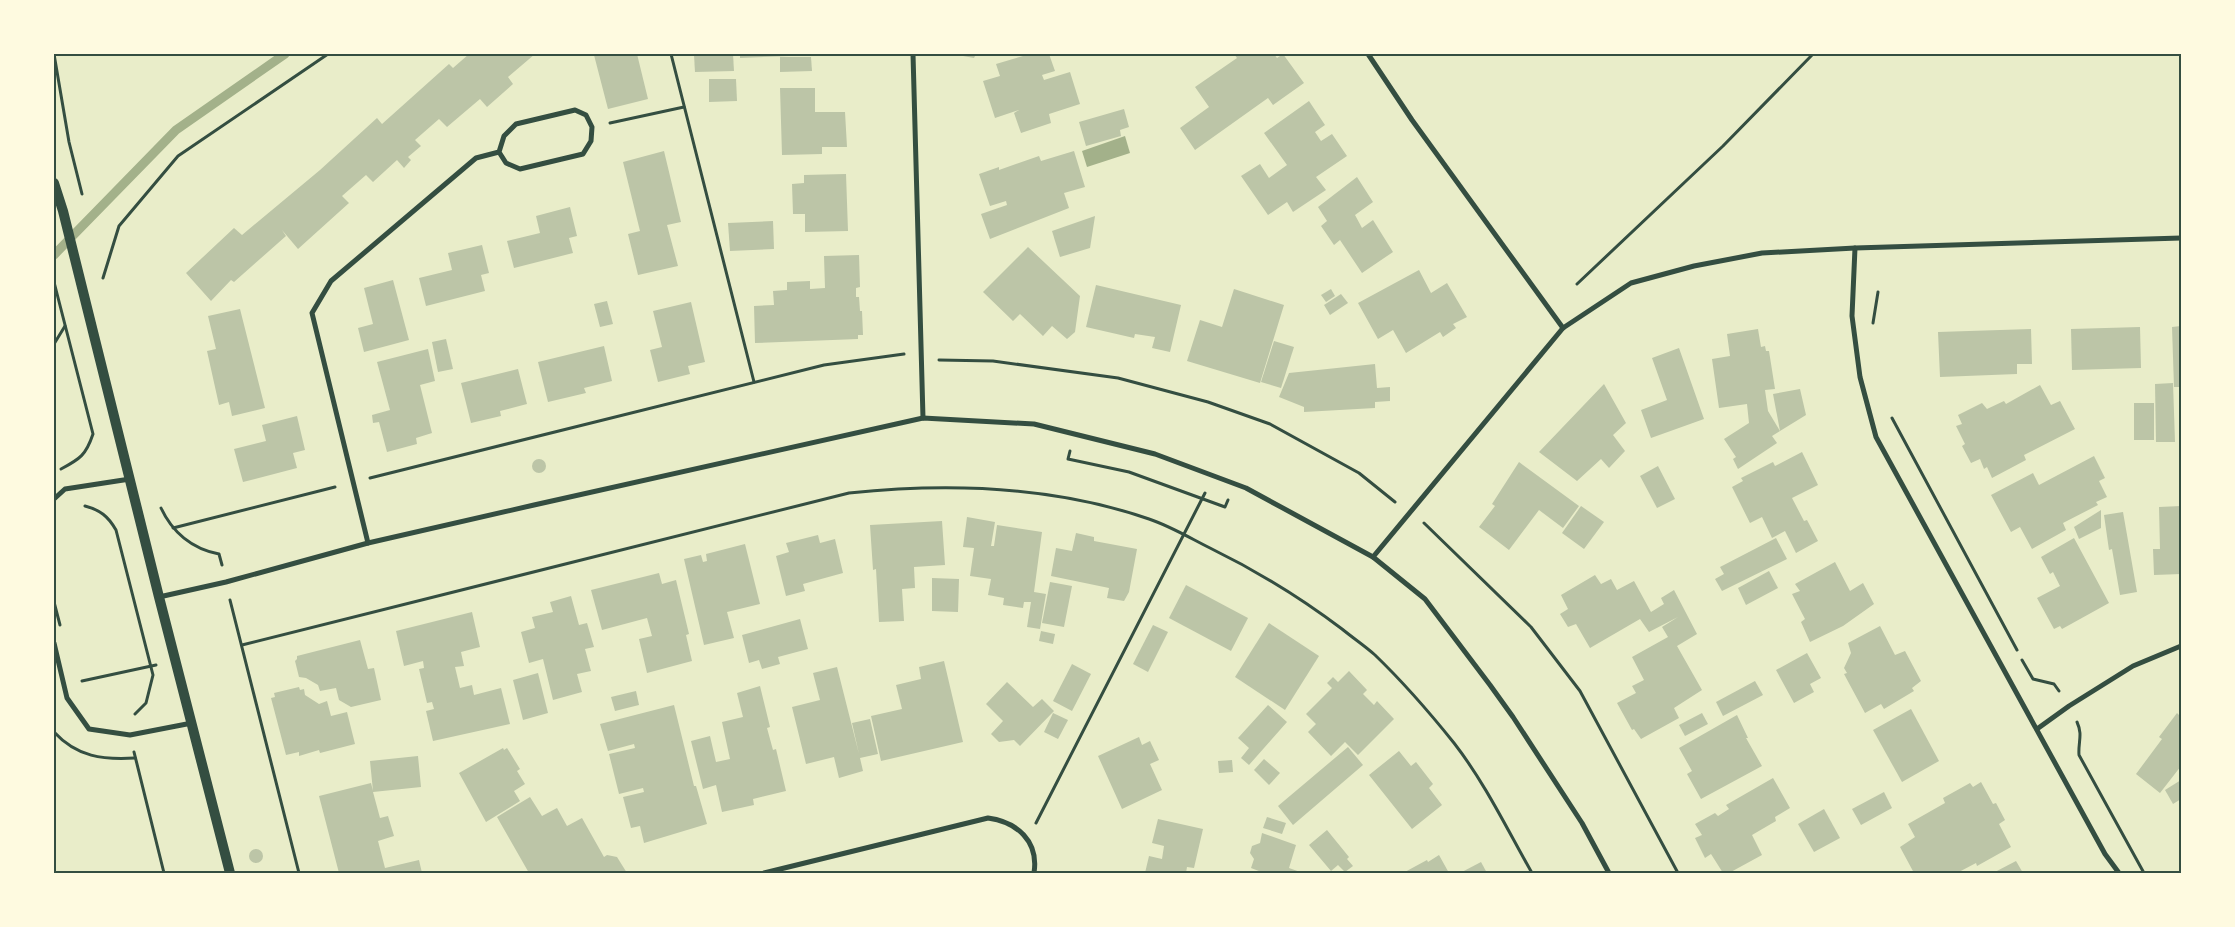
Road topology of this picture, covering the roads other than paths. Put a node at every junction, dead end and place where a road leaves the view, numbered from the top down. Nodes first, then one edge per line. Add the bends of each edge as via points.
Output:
1 (913, 54) edge
2 (1368, 54) edge
3 (499, 152) junction
4 (54, 183) edge
5 (2181, 238) edge
6 (1855, 248) junction
7 (1563, 328) junction
8 (922, 418) junction
9 (130, 479) junction
10 (54, 499) edge
11 (368, 544) junction
12 (1373, 556) junction
13 (159, 597) junction
14 (54, 644) edge
15 (2181, 646) edge
16 (192, 723) junction
17 (2037, 729) junction
18 (230, 873) edge
19 (764, 873) edge
20 (1034, 873) edge
21 (1609, 873) edge
22 (2119, 873) edge

1 - 8 street
2 - 7 street
3 - 3 street via 504,136 516,124 575,110 586,115 592,127 591,141 583,154 520,169 506,163
3 - 11 street via 476,158 332,281 312,313
4 - 9 main road
5 - 6 street
6 - 7 street via 1762,253 1694,266 1631,283
6 - 17 street via 1852,316 1860,377 1876,437
7 - 12 street
8 - 11 street
8 - 12 street via 1034,424 1155,454 1236,484
9 - 10 street via 65,490
9 - 13 main road
11 - 13 street
12 - 21 street via 1425,599 1496,693 1582,823
13 - 16 main road
14 - 16 street via 67,698 89,729 130,735
15 - 17 street via 2133,666
16 - 18 main road
17 - 22 street via 2105,854
19 - 20 street via 988,818 1003,820 1027,839 1034,857

